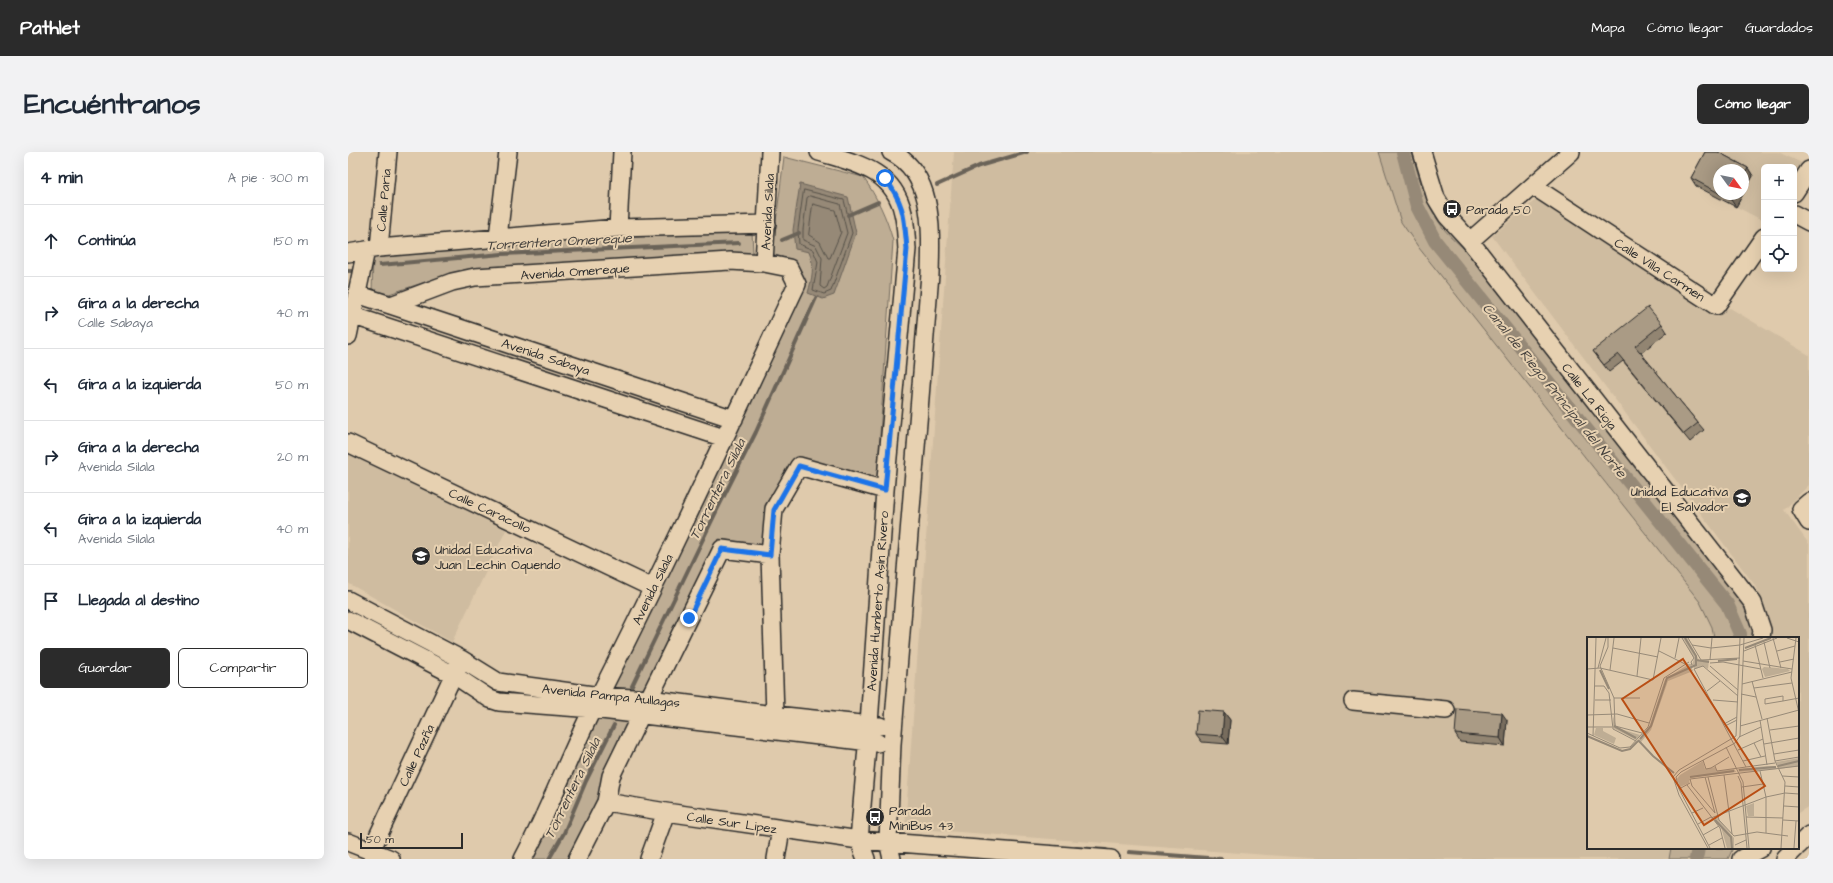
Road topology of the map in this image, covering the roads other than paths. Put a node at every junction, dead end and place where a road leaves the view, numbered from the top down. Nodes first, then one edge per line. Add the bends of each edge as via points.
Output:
1 (388, 152) edge
2 (508, 152) edge
3 (622, 152) edge
4 (770, 152) edge
5 (819, 152) edge
6 (891, 152) edge
7 (1422, 152) edge
8 (1571, 152) edge
9 (1809, 170) edge
10 (1533, 186) junction
11 (1797, 188) edge
12 (1797, 216) edge
13 (1809, 222) edge
14 (767, 224) junction
15 (618, 228) junction
16 (498, 237) junction
17 (1470, 241) junction
18 (1761, 241) edge
19 (373, 249) junction
20 (348, 253) edge
21 (764, 263) junction
22 (904, 274) junction
23 (930, 274) junction
24 (357, 294) junction
25 (391, 305) junction
26 (350, 315) edge
27 (348, 336) edge
28 (734, 419) junction
29 (724, 438) junction
30 (348, 444) edge
31 (885, 490) junction
32 (770, 555) junction
33 (653, 588) junction
34 (348, 600) edge
35 (348, 620) edge
36 (1761, 637) edge
37 (461, 659) junction
38 (454, 675) junction
39 (650, 699) junction
40 (1353, 701) dead end
41 (596, 702) junction
42 (1446, 710) dead end
43 (640, 714) junction
44 (775, 715) junction
45 (869, 724) junction
46 (893, 736) junction
47 (867, 742) junction
48 (606, 802) junction
49 (666, 812) junction
50 (1809, 826) edge
51 (781, 829) junction
52 (1799, 831) edge
53 (1809, 835) edge
54 (859, 840) junction
55 (888, 841) junction
56 (348, 842) edge
57 (1799, 845) edge
58 (1759, 849) edge
59 (1795, 849) edge
60 (371, 851) junction
61 (1742, 856) edge
62 (1045, 857) edge
63 (1068, 857) edge
64 (391, 859) edge
65 (523, 859) edge
66 (577, 859) edge
67 (649, 859) edge
68 (776, 859) edge
69 (866, 859) edge
70 (892, 859) edge
71 (1111, 859) edge
72 (1785, 859) edge

1 - 19 street, Calle Paria
2 - 16 street
3 - 15 street
4 - 14 street, Avenida Silala
5 - 22 street, Avenida Humberto Asín Rivero via 868,168 885,178 897,194 903,212 907,249
6 - 23 street, Avenida Humberto Asín Rivero via 903,158 915,171 925,193 930,235
7 - 17 street, Calle La Rioja via 1436,198 1447,216
8 - 10 street
9 - 11 street
10 - 17 street
10 - 18 street, Calle Villa Carmen via 1716,306
12 - 13 street
14 - 15 street
14 - 21 street, Avenida Silala
15 - 16 street
16 - 19 street
17 - 36 street, Calle La Rioja via 1753,604 1762,630
19 - 20 street
19 - 24 street, Calle Paria
21 - 25 street, Avenida Omereque via 730,261 475,277 452,282
21 - 28 street, Avenida Silala via 789,268 797,284
22 - 23 street
22 - 31 street, Avenida Humberto Asín Rivero
23 - 46 street, Avenida Humberto Asín Rivero
24 - 25 street, Avenida Sabaya
24 - 26 street, Calle Paria
25 - 28 street, Avenida Sabaya
26 - 27 street, Calle Paria
26 - 29 street, Avenida Sabaya
28 - 29 street, Avenida Silala
29 - 33 street, Avenida Silala
30 - 33 street, Calle Caracollo
31 - 32 street via 799,466 774,510
31 - 45 street, Avenida Humberto Asín Rivero
32 - 39 street via 722,549
32 - 44 street
33 - 41 street, Avenida Silala
34 - 37 street, Avenida Pampa Aullagas
35 - 38 street, Avenida Pampa Aullagas
37 - 38 street, Calle Pazña
37 - 41 street, Avenida Pampa Aullagas via 498,682
38 - 41 street, Avenida Pampa Aullagas via 490,699 499,702
38 - 60 street, Calle Pazña
39 - 41 street, Avenida Pampa Aullagas
39 - 43 street
39 - 44 street, Avenida Pampa Aullagas
40 - 42 street
41 - 43 street, Avenida Pampa Aullagas
41 - 65 street, Avenida Silala
43 - 47 street, Avenida Pampa Aullagas
43 - 48 street via 611,776
44 - 45 street, Avenida Pampa Aullagas
45 - 46 street, Avenida Pampa Aullagas
45 - 47 street, Avenida Humberto Asín Rivero
46 - 47 street, Avenida Pampa Aullagas
46 - 55 street, Avenida Humberto Asín Rivero
47 - 54 street, Avenida Humberto Asín Rivero
48 - 49 street, Calle Sur Lipez
48 - 66 street
49 - 51 street, Calle Sur Lipez
49 - 67 street
50 - 52 street
51 - 54 street, Calle Sur Lipez
51 - 68 street
53 - 57 street
54 - 55 street, Calle Sur Lipez
54 - 69 street, Avenida Humberto Asín Rivero
55 - 62 street, Calle Sur Lipez
55 - 70 street, Avenida Humberto Asín Rivero
56 - 60 street
58 - 61 street
59 - 72 street
60 - 64 street
62 - 63 street, Calle Sur Lipez
63 - 71 street, Calle Sur Lipez

